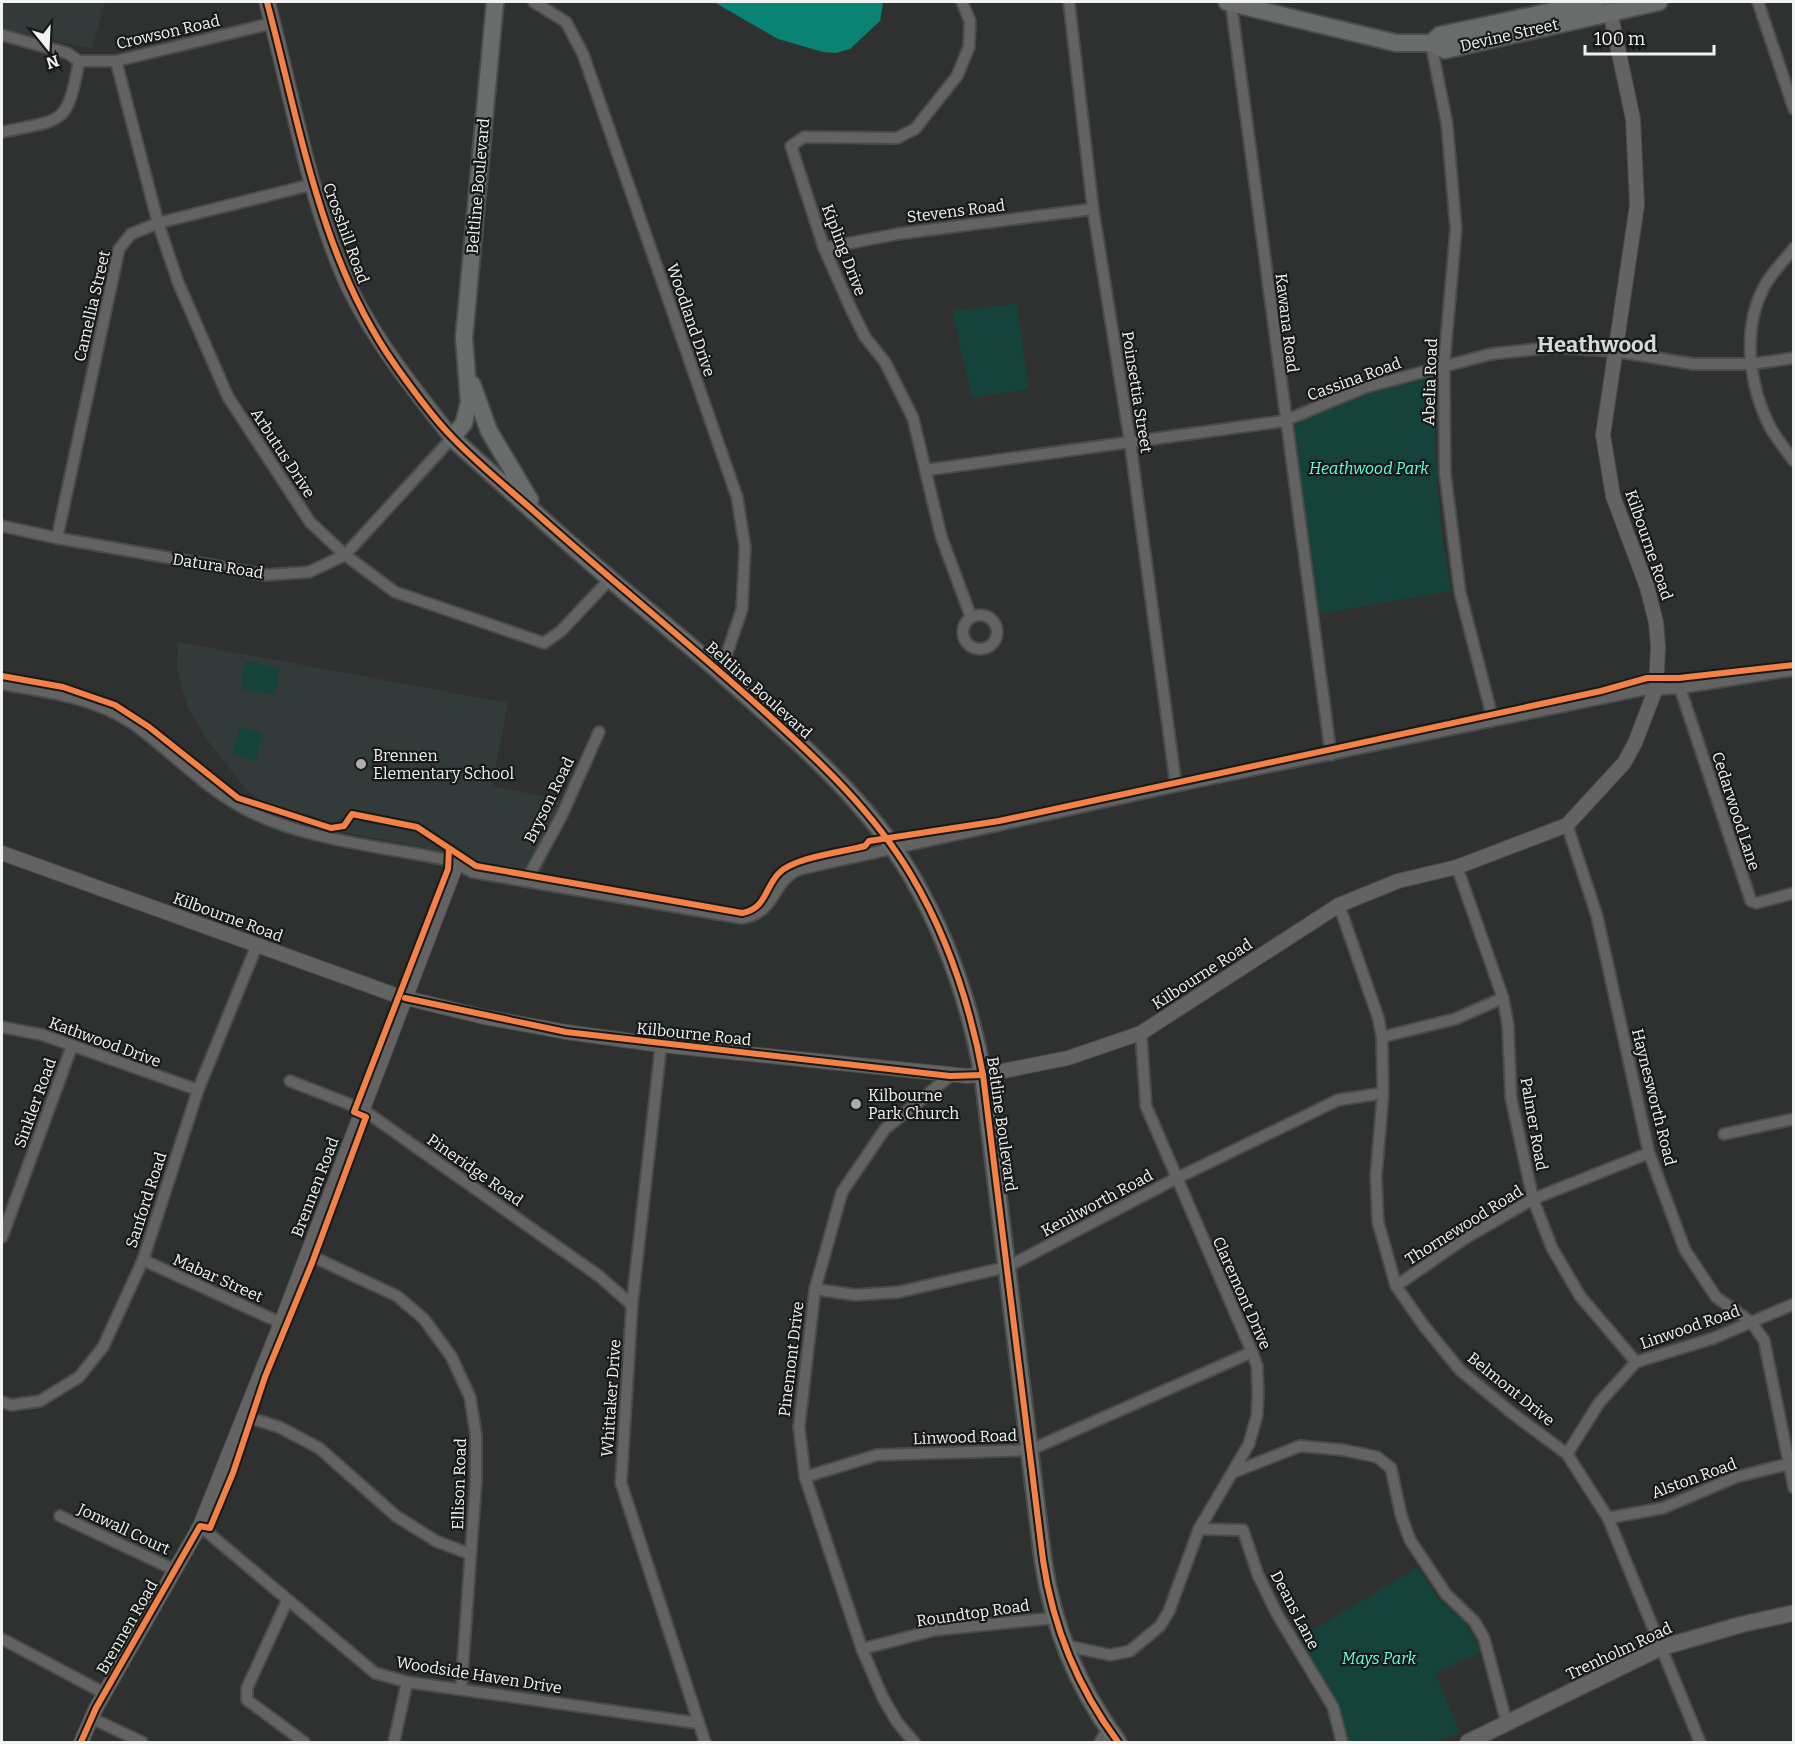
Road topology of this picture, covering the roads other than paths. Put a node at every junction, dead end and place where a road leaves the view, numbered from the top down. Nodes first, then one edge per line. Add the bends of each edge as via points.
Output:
1 (267, 2) edge
2 (495, 2) edge
3 (534, 2) edge
4 (962, 2) edge
5 (1069, 2) edge
6 (1229, 2) edge
7 (1595, 2) edge
8 (1659, 2) edge
9 (1758, 2) edge
10 (1610, 7) edge
11 (273, 23) junction
12 (1499, 31) junction
13 (2, 35) edge
14 (1431, 43) junction
15 (79, 61) junction
16 (116, 61) junction
17 (1794, 109) edge
18 (2, 132) edge
19 (314, 184) junction
20 (1093, 209) junction
21 (158, 223) junction
22 (824, 248) junction
23 (1794, 249) edge
24 (1614, 351) junction
25 (1794, 358) edge
26 (1751, 364) junction
27 (1444, 365) junction
28 (466, 370) junction
29 (1284, 421) junction
30 (452, 438) junction
31 (1130, 441) junction
32 (1794, 461) edge
33 (926, 470) junction
34 (541, 518) junction
35 (2, 526) edge
36 (57, 538) junction
37 (345, 555) junction
38 (610, 579) junction
39 (971, 617) dead end
40 (1794, 670) edge
41 (721, 671) junction
42 (2, 684) edge
43 (1656, 688) junction
44 (1680, 688) junction
45 (1493, 720) junction
46 (598, 732) dead end
47 (1331, 755) junction
48 (1176, 786) junction
49 (1567, 825) junction
50 (893, 848) junction
51 (2, 854) edge
52 (457, 863) junction
53 (1457, 867) junction
54 (526, 881) junction
55 (1794, 893) edge
56 (1339, 905) junction
57 (257, 945) junction
58 (405, 998) junction
59 (1503, 998) junction
60 (2, 1027) edge
61 (1141, 1032) junction
62 (1382, 1037) junction
63 (661, 1044) junction
64 (72, 1046) junction
65 (983, 1075) junction
66 (950, 1076) junction
67 (290, 1081) dead end
68 (198, 1090) junction
69 (1383, 1093) junction
70 (362, 1109) junction
71 (1794, 1119) edge
72 (1724, 1134) dead end
73 (1649, 1153) junction
74 (1175, 1179) junction
75 (1533, 1199) junction
76 (2, 1237) edge
77 (307, 1254) junction
78 (143, 1260) junction
79 (1007, 1268) junction
80 (1396, 1286) junction
81 (814, 1289) junction
82 (1794, 1304) edge
83 (632, 1305) junction
84 (1750, 1322) junction
85 (281, 1323) junction
86 (1252, 1352) junction
87 (1636, 1362) junction
88 (2, 1402) edge
89 (244, 1416) junction
90 (1030, 1450) junction
91 (1567, 1454) junction
92 (1788, 1464) junction
93 (1234, 1472) junction
94 (805, 1477) junction
95 (1794, 1488) edge
96 (60, 1516) dead end
97 (1608, 1518) junction
98 (200, 1526) junction
99 (1199, 1529) junction
100 (470, 1554) junction
101 (175, 1570) junction
102 (288, 1601) junction
103 (1794, 1614) edge
104 (1054, 1618) junction
105 (2, 1639) edge
106 (1063, 1645) junction
107 (1660, 1648) junction
108 (862, 1649) junction
109 (407, 1682) junction
110 (461, 1689) junction
111 (104, 1693) junction
112 (91, 1718) junction
113 (698, 1723) junction
114 (1507, 1724) junction
115 (1109, 1738) edge
116 (81, 1743) edge
117 (142, 1743) edge
118 (304, 1743) edge
119 (394, 1743) edge
120 (705, 1743) edge
121 (914, 1743) edge
122 (1342, 1743) edge
123 (1468, 1743) edge
124 (1700, 1743) edge

1 - 11 main road, Crosshill Road
2 - 28 main road, Beltline Boulevard via 464,338
3 - 41 street, Woodland Drive via 566,22 583,54 737,496 745,547 742,609
4 - 22 street, Kipling Drive via 970,21 969,48 957,76 915,129 897,138 804,137 791,146
5 - 20 street, Poinsettia Street
6 - 14 main road, Devine Street via 1396,43
6 - 29 street, Kawana Road
7 - 12 main road, Devine Street
8 - 10 main road, Devine Street
9 - 17 street
10 - 12 main road, Devine Street
10 - 24 street, Kilbourne Road via 1633,119 1637,205
11 - 16 street, Crowson Road
11 - 19 main road, Crosshill Road
12 - 14 main road, Devine Street via 1445,50
13 - 15 street, Crowson Road via 67,52
14 - 27 street, Abelia Road via 1448,124 1456,229
15 - 16 street, Crowson Road
15 - 18 street via 72,102 63,115
16 - 21 street, Arbutus Drive
19 - 21 street, Camellia Street
19 - 30 main road, Crosshill Road via 351,290 395,364
20 - 22 street, Stevens Road via 897,234
20 - 31 street, Poinsettia Street
21 - 36 street, Camellia Street via 131,234 119,249
21 - 37 street, Arbutus Drive via 177,282 228,397 310,522
22 - 33 street, Kipling Drive via 865,337 885,362 913,418
23 - 26 street via 1763,288 1750,330
24 - 26 street, Cassina Road via 1693,364
24 - 27 street, Cassina Road via 1555,347 1491,354
24 - 43 street, Kilbourne Road via 1604,435 1614,496 1653,610 1658,647
25 - 26 street, Cassina Road
26 - 32 street via 1770,427
27 - 29 street, Cassina Road via 1366,387
27 - 45 street, Abelia Road via 1443,446 1454,554 1468,629
28 - 30 main road, Datura Road via 469,402 464,423
28 - 34 main road via 489,431
29 - 31 street, Cassina Road
29 - 47 street, Kawana Road
30 - 34 main road, Crosshill Road
30 - 37 street, Datura Road
31 - 33 street, Cassina Road
31 - 48 street, Poinsettia Street
33 - 39 street, Kipling Drive via 940,536
34 - 38 main road, Beltline Boulevard
35 - 36 street, Datura Road
36 - 37 street, Datura Road via 266,575 309,572
37 - 38 street, Arbutus Drive via 395,592 544,643
38 - 41 main road, Beltline Boulevard
40 - 44 street
41 - 50 main road, Beltline Boulevard via 836,778
42 - 52 street via 78,699 112,712 140,729 230,800 270,820 352,842
43 - 44 street
43 - 45 street
43 - 49 street, Kilbourne Road via 1624,763
44 - 55 street, Cedarwood Lane via 1751,901 1757,903
45 - 47 street
46 - 54 street, Bryson Road via 561,817
47 - 48 street
48 - 50 street
49 - 53 street, Kilbourne Road
49 - 73 street, Haynesworth Road via 1597,916
50 - 54 street via 794,871 784,878 764,910 742,918
50 - 65 main road, Beltline Boulevard via 947,946 971,1019
51 - 57 street, Kilbourne Road
52 - 54 street via 472,872
52 - 58 street, Brennen Road
53 - 56 street, Kilbourne Road via 1398,881
53 - 59 street, Palmer Road
56 - 61 street, Kilbourne Road
56 - 62 street, Belmont Drive
57 - 58 street, Kilbourne Road
57 - 68 street, Sanford Road
58 - 63 street, Kilbourne Road via 525,1025
58 - 70 street, Brennen Road
59 - 62 street via 1455,1019
59 - 75 street, Palmer Road via 1511,1098
60 - 64 street, Kathwood Drive via 43,1035
61 - 65 street, Kilbourne Road via 1068,1058
61 - 74 street, Claremont Drive via 1146,1106
62 - 69 street, Belmont Drive
63 - 66 street, Kilbourne Road
63 - 83 street, Whittaker Drive
64 - 68 street, Kathwood Drive
64 - 76 street, Sinkler Road
65 - 66 street, Kilbourne Road
65 - 79 main road, Beltline Boulevard
66 - 81 street, Pinemont Drive via 885,1129 842,1192
67 - 70 street, Pineridge Road
68 - 78 street, Sanford Road
69 - 74 street, Kenilworth Road via 1338,1100
69 - 80 street, Belmont Drive via 1376,1176 1378,1222
70 - 77 street, Brennen Road
70 - 83 street, Pineridge Road via 599,1276
71 - 72 street
73 - 75 street, Thornewood Road
73 - 84 street, Haynesworth Road via 1685,1250 1716,1296
74 - 79 street, Kenilworth Road
74 - 86 street, Claremont Drive
75 - 80 street, Thornewood Road via 1464,1239
75 - 87 street, Palmer Road via 1552,1248 1580,1296
77 - 85 street, Brennen Road
77 - 100 street, Ellison Road via 397,1296 424,1319 451,1356 470,1397 476,1435
78 - 85 street, Mabar Street
78 - 88 street, Sanford Road via 103,1347 79,1377 40,1401 11,1405
79 - 81 street, Kenilworth Road via 899,1292 855,1295
79 - 90 main road, Beltline Boulevard
80 - 91 street, Belmont Drive via 1460,1370
81 - 94 street, Pinemont Drive via 799,1427
82 - 84 street, Linwood Road
83 - 113 street, Whittaker Drive via 621,1483
84 - 87 street, Linwood Road via 1714,1338
84 - 92 street, Haynesworth Road via 1764,1340
85 - 89 street, Brennen Road
86 - 90 street, Linwood Road
86 - 93 street, Claremont Drive via 1257,1366 1257,1415 1249,1444
87 - 91 street, Linwood Road via 1599,1403
89 - 98 street, Brennen Road
89 - 100 street via 279,1427 319,1448 396,1516 436,1541
90 - 94 street, Linwood Road via 877,1455
90 - 104 main road, Beltline Boulevard
91 - 97 street, Belmont Drive
92 - 95 street, Haynesworth Road
92 - 97 street, Alston Road via 1736,1477 1663,1508
93 - 99 street, Claremont Drive
93 - 114 street via 1300,1446 1377,1457 1391,1468 1410,1540 1446,1594 1474,1621 1484,1638
94 - 108 street, Pinemont Drive
96 - 101 street, Jonwall Court
97 - 107 street, Belmont Drive
98 - 101 street, Brennen Road
98 - 102 street, Woodside Haven Drive
99 - 106 street, Claremont Drive via 1169,1611 1147,1640 1130,1651 1110,1655
99 - 122 street, Deans Lane via 1243,1530 1277,1614 1333,1707
100 - 110 street, Ellison Road
101 - 111 street, Brennen Road
102 - 109 street, Woodside Haven Drive via 375,1673
102 - 118 street via 247,1688 247,1700
103 - 107 main road, Trenholm Road
104 - 106 main road, Beltline Boulevard
104 - 108 street, Roundtop Road via 935,1630
105 - 111 street
106 - 115 main road, Beltline Boulevard
107 - 114 main road, Trenholm Road
107 - 124 street, Belmont Drive
108 - 121 street, Pinemont Drive via 883,1698
109 - 110 street, Woodside Haven Drive
109 - 119 street
110 - 113 street, Woodside Haven Drive
111 - 112 street, Brennen Road
112 - 116 street, Brennen Road
112 - 117 street
113 - 120 street, Whittaker Drive
114 - 123 main road, Trenholm Road

